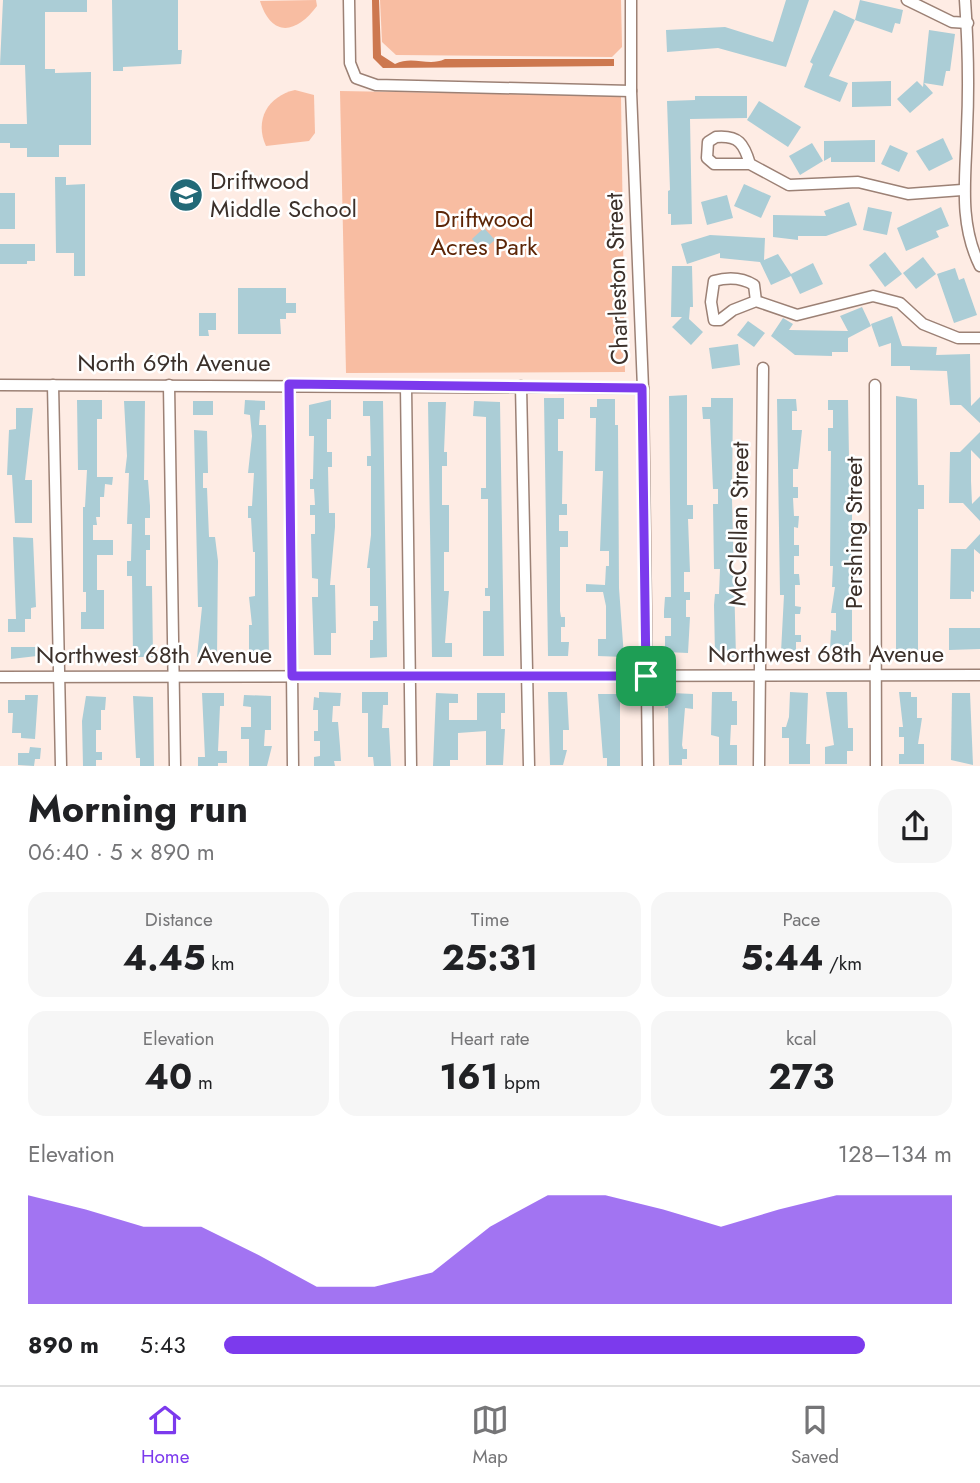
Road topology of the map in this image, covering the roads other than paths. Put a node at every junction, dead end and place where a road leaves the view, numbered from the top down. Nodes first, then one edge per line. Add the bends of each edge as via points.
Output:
1 (349, 0) edge
2 (631, 0) edge
3 (907, 0) edge
4 (965, 0) edge
5 (968, 23) junction
6 (631, 90) junction
7 (750, 164) junction
8 (962, 190) junction
9 (980, 266) edge
10 (756, 300) junction
11 (980, 338) edge
12 (762, 368) dead end
13 (289, 384) junction
14 (0, 385) edge
15 (52, 385) junction
16 (169, 385) junction
17 (875, 385) dead end
18 (406, 386) junction
19 (521, 386) junction
20 (642, 388) junction
21 (758, 675) junction
22 (874, 675) junction
23 (980, 675) edge
24 (292, 676) junction
25 (409, 676) junction
26 (526, 676) junction
27 (646, 676) junction
28 (0, 677) edge
29 (59, 677) junction
30 (173, 678) junction
31 (61, 765) edge
32 (175, 765) edge
33 (293, 765) edge
34 (411, 765) edge
35 (529, 765) edge
36 (648, 765) edge
37 (759, 765) edge
38 (876, 765) edge

1 - 6 street via 350,63 356,78 376,85
2 - 6 street, Charleston Street
3 - 5 street via 952,22
4 - 5 street
5 - 8 street
6 - 20 street, Charleston Street
7 - 7 street via 745,145 737,139 716,137 708,142 707,158 714,164
7 - 8 street via 789,185 858,182 908,194
8 - 9 street via 972,250
10 - 10 street via 754,285 747,281 727,277 714,281 714,320
10 - 11 street via 797,315 873,296 900,303 923,324 958,338
12 - 21 street, McClellan Street
13 - 16 street, North 69th Avenue
13 - 18 street, North 69th Avenue
13 - 24 street
14 - 15 street, North 69th Avenue
15 - 16 street, North 69th Avenue
15 - 29 street
16 - 30 street
17 - 22 street, Pershing Street
18 - 19 street, North 69th Avenue
18 - 25 street
19 - 20 street, North 69th Avenue
19 - 26 street
20 - 27 street, Charleston Street
21 - 22 street, Northwest 68th Avenue
21 - 27 street, Northwest 68th Avenue
21 - 37 street, McClellan Street
22 - 23 street, Northwest 68th Avenue
22 - 38 street, Pershing Street
24 - 25 street, Northwest 68th Avenue
24 - 30 street, Northwest 68th Avenue
24 - 33 street
25 - 26 street, Northwest 68th Avenue
25 - 34 street
26 - 27 street, Northwest 68th Avenue
26 - 35 street
27 - 36 street, Charleston Street
28 - 29 street, Northwest 68th Avenue
29 - 30 street, Northwest 68th Avenue
29 - 31 street
30 - 32 street

